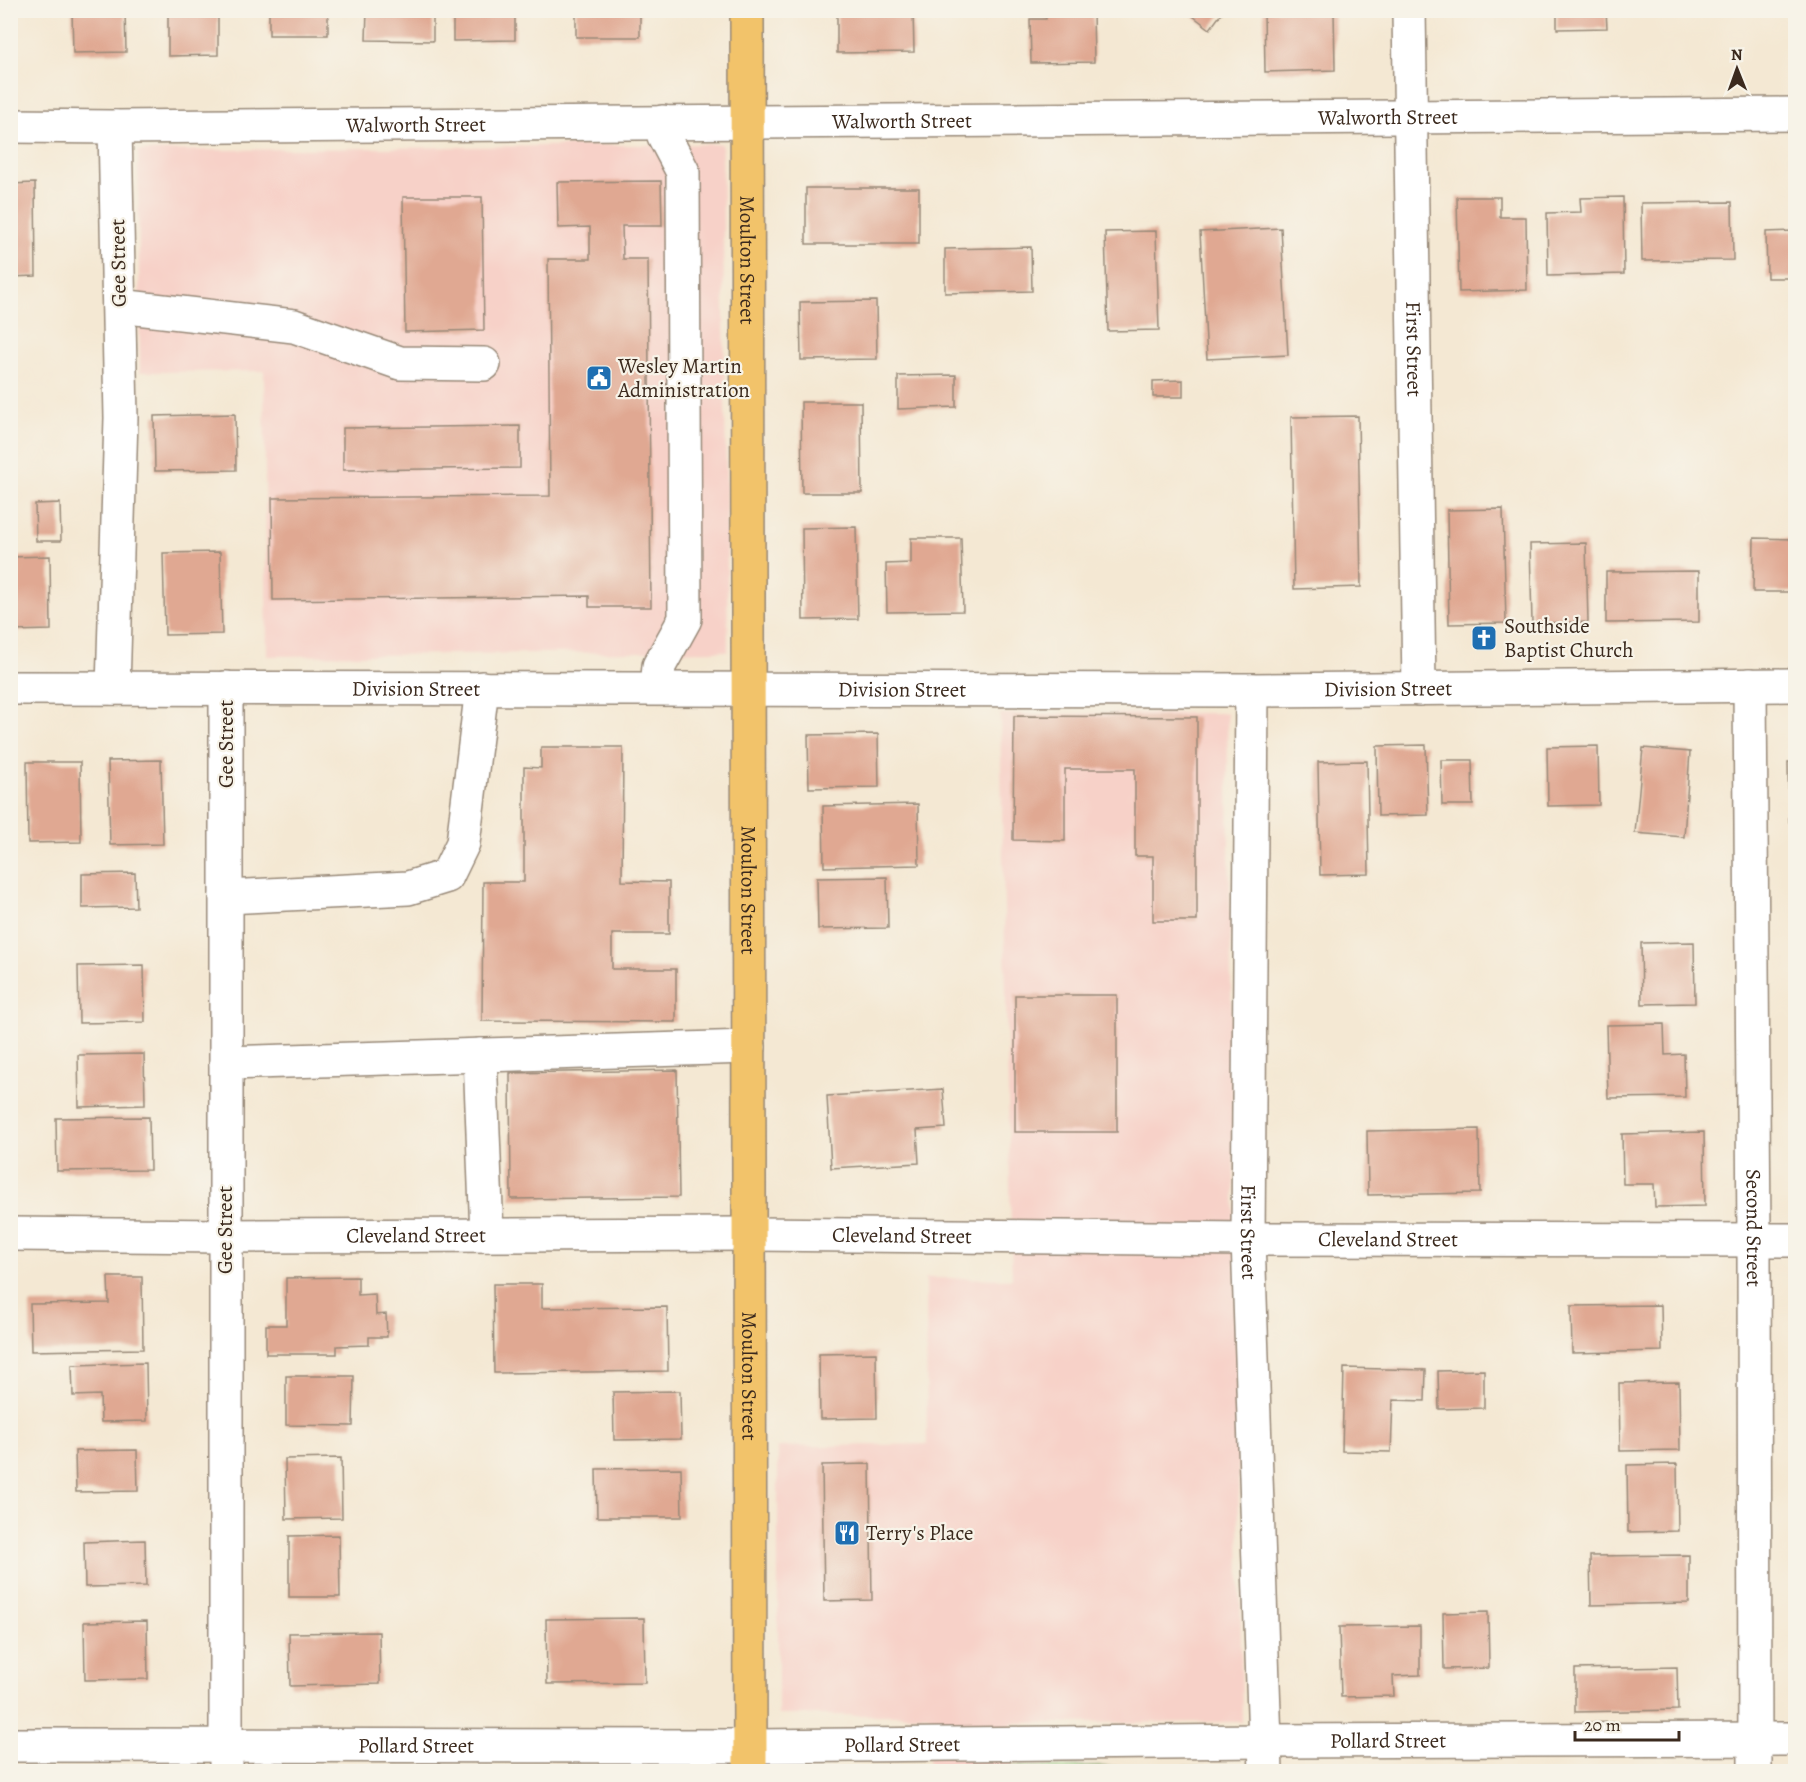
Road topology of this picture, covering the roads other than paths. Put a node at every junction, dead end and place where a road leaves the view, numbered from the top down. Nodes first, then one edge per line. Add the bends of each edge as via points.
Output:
1 (747, 10) edge
2 (1409, 10) edge
3 (1796, 114) edge
4 (1410, 116) junction
5 (748, 121) junction
6 (663, 122) junction
7 (10, 126) edge
8 (115, 127) junction
9 (119, 306) junction
10 (484, 364) dead end
11 (1750, 685) junction
12 (1796, 685) edge
13 (10, 688) edge
14 (113, 688) junction
15 (226, 688) junction
16 (482, 688) junction
17 (657, 688) junction
18 (748, 688) junction
19 (1419, 689) junction
20 (1252, 690) junction
21 (226, 897) junction
22 (749, 1047) junction
23 (480, 1055) junction
24 (226, 1063) junction
25 (10, 1234) edge
26 (750, 1234) junction
27 (487, 1235) junction
28 (225, 1236) junction
29 (1248, 1239) junction
30 (1754, 1240) junction
31 (1796, 1240) edge
32 (1754, 1739) junction
33 (1796, 1739) edge
34 (10, 1745) edge
35 (1265, 1756) edge
36 (226, 1758) edge
37 (750, 1759) edge
38 (1755, 1772) edge

1 - 5 main road, Moulton Street
2 - 4 street, First Street
3 - 4 street, Walworth Street
4 - 5 street, Walworth Street
4 - 19 street, First Street
5 - 6 street, Walworth Street
5 - 18 main road, Moulton Street
6 - 8 street, Walworth Street
6 - 17 street via 664,135 683,172 685,619 659,666
7 - 8 street, Walworth Street
8 - 9 street, Gee Street
9 - 10 street via 294,326 400,363
9 - 14 street, Gee Street via 121,418
11 - 12 street, Division Street
11 - 19 street, Division Street
11 - 30 street, Second Street
13 - 14 street, Division Street
14 - 15 street, Division Street
15 - 16 street, Division Street
15 - 21 street, Gee Street
16 - 17 street, Division Street
16 - 21 street via 463,843 447,876 408,888
17 - 18 street, Division Street
18 - 20 street, Division Street
18 - 22 main road, Moulton Street
19 - 20 street, Division Street
20 - 29 street, First Street
21 - 24 street, Gee Street
22 - 23 street
22 - 26 main road, Moulton Street
23 - 24 street
23 - 27 street
24 - 28 street, Gee Street
25 - 28 street, Cleveland Street
26 - 27 street, Cleveland Street
26 - 29 street, Cleveland Street
26 - 37 main road, Moulton Street
27 - 28 street, Cleveland Street
28 - 36 street, Gee Street
29 - 30 street, Cleveland Street
29 - 35 street, First Street
30 - 31 street, Cleveland Street
30 - 32 street, Second Street
32 - 33 street, Pollard Street
32 - 35 street, Pollard Street
32 - 38 street, Second Street
34 - 36 street, Pollard Street
35 - 37 street, Pollard Street
36 - 37 street, Pollard Street

